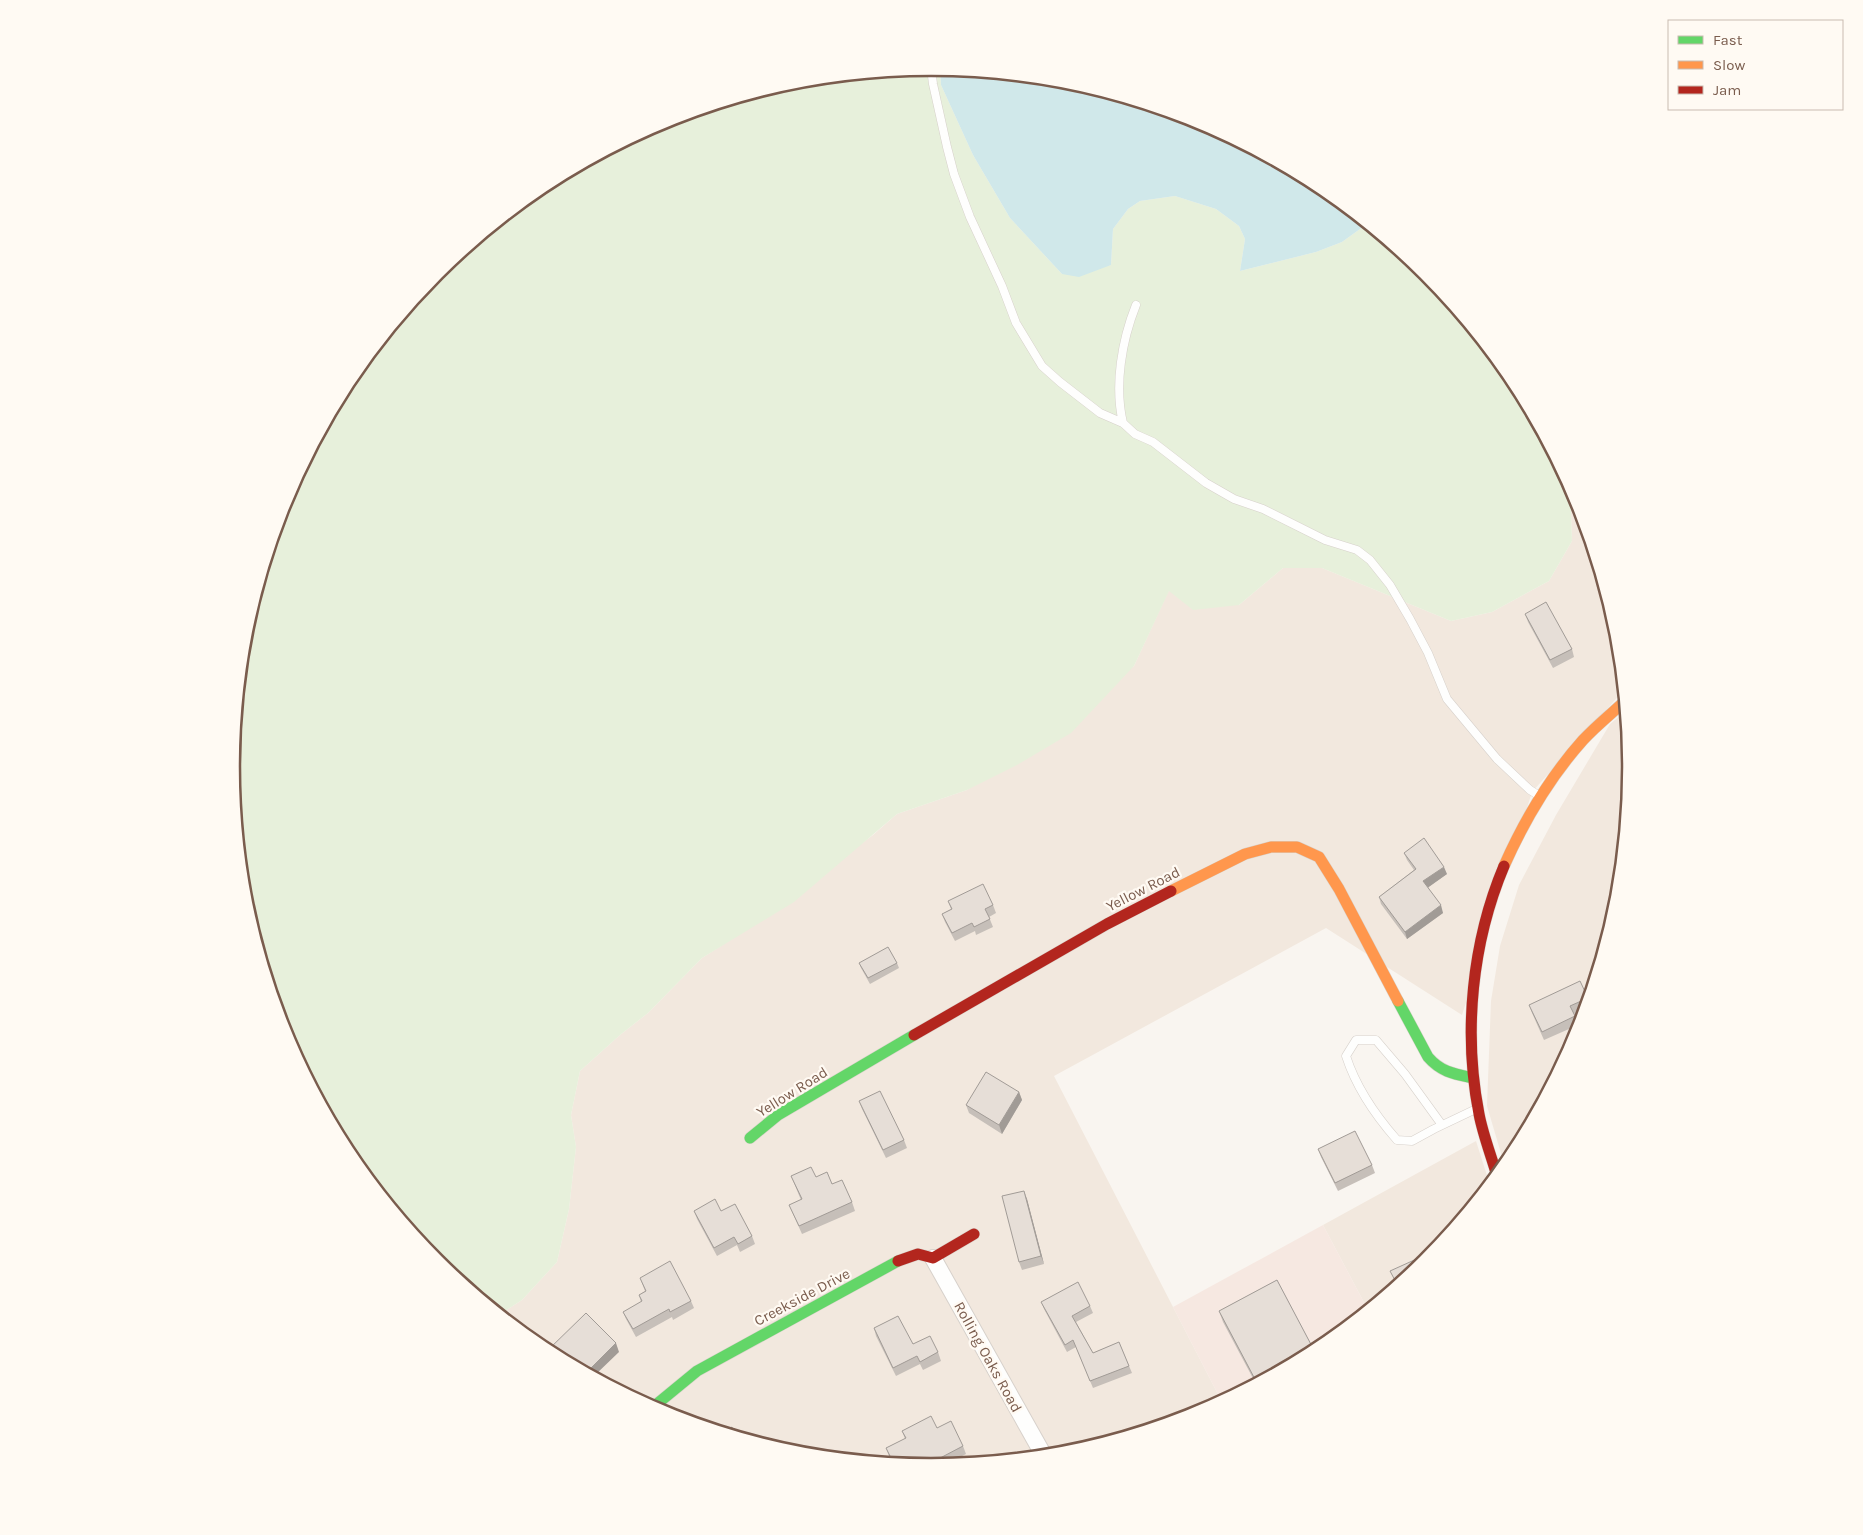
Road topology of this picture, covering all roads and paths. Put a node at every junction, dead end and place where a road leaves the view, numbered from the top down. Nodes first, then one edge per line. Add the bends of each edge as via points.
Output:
1 (932, 76) edge
2 (1136, 305) dead end
3 (1123, 423) junction
4 (1619, 705) edge
5 (1540, 796) junction
6 (1473, 1078) junction
7 (1478, 1108) junction
8 (1442, 1125) junction
9 (750, 1138) dead end
10 (1494, 1168) edge
11 (974, 1234) dead end
12 (932, 1258) junction
13 (659, 1402) edge
14 (1040, 1450) edge

1 - 3 lane via 954,174 1016,323 1042,366 1100,413
2 - 3 lane via 1125,342 1120,381
3 - 5 lane via 1206,483 1234,499 1263,509 1325,540 1357,550 1370,560 1390,585 1410,619 1447,699 1497,759
4 - 5 street via 1585,737
5 - 6 street via 1510,849 1484,924 1472,998
6 - 7 street
6 - 9 street, Yellow Road via 1448,1074 1428,1058 1339,888 1319,857 1297,847 1271,846 1245,854 1065,948 778,1115
7 - 8 lane
7 - 10 street
8 - 8 lane via 1412,1142 1396,1140 1352,1075 1346,1056 1356,1040 1376,1040
11 - 12 street
12 - 13 street, Creekside Drive via 918,1254 896,1262 697,1371
12 - 14 street, Rolling Oaks Road

